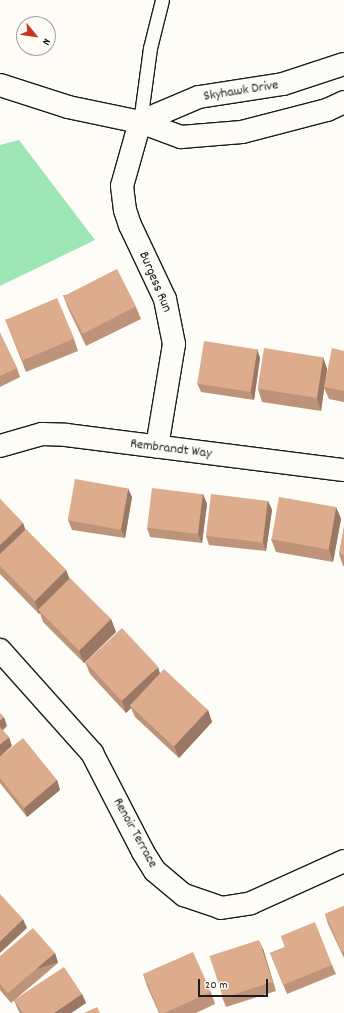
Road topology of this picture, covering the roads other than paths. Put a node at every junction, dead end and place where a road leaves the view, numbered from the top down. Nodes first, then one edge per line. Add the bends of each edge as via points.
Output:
1 (162, 0) edge
2 (344, 64) edge
3 (0, 85) edge
4 (344, 102) edge
5 (140, 122) junction
6 (0, 446) edge
7 (157, 447) junction
8 (344, 470) edge
9 (0, 650) edge
10 (344, 861) edge

1 - 5 lane via 150,48
2 - 5 street, Skyhawk Drive via 283,84 199,97
3 - 5 street via 68,107
4 - 5 street via 281,122 206,137 181,137
5 - 7 street, Burgess Run via 122,186 125,210 165,299 174,344
6 - 7 street, Rembrandt Way via 42,434
7 - 8 street, Rembrandt Way
9 - 10 street, Renoir Terrace via 92,753 155,871 184,895 221,908 252,903

